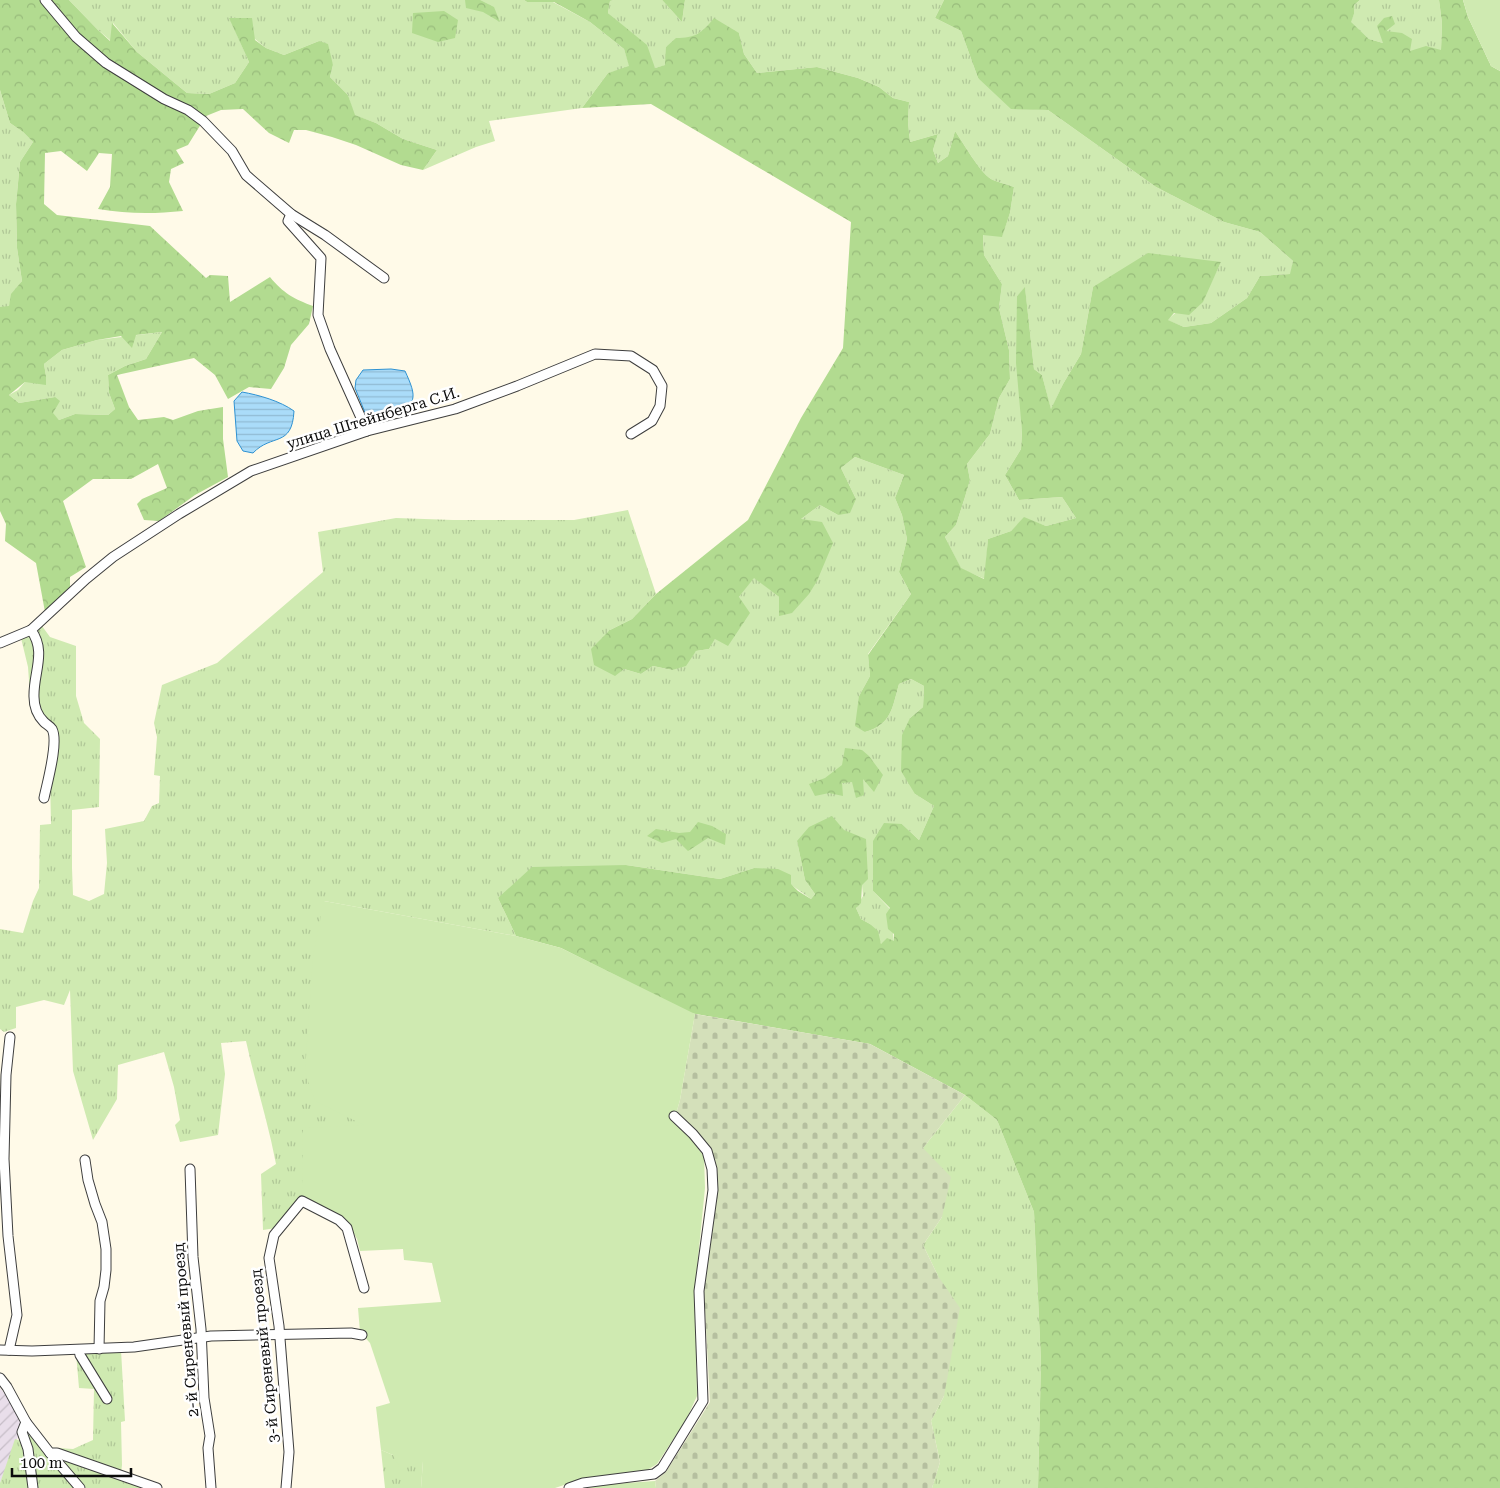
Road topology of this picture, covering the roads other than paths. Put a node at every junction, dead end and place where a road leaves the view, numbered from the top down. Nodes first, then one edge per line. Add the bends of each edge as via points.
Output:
1 (45, 0) edge
2 (290, 214) junction
3 (384, 278) dead end
4 (367, 431) junction
5 (631, 434) dead end
6 (31, 630) junction
7 (0, 642) edge
8 (44, 798) dead end
9 (10, 1037) dead end
10 (674, 1116) dead end
11 (85, 1160) dead end
12 (190, 1169) dead end
13 (364, 1288) dead end
14 (279, 1334) junction
15 (362, 1335) dead end
16 (200, 1337) junction
17 (99, 1349) junction
18 (4, 1350) edge
19 (79, 1350) junction
20 (0, 1378) edge
21 (106, 1399) dead end
22 (26, 1422) junction
23 (50, 1453) junction
24 (33, 1488) edge
25 (80, 1488) edge
26 (157, 1488) edge
27 (211, 1488) edge
28 (286, 1488) edge
29 (569, 1488) edge

1 - 2 street via 76,37 106,63 203,121 232,151 246,175
2 - 3 street
2 - 4 street via 288,221 321,258 318,315
4 - 5 street, улица Штейнберга С.И. via 454,408 595,354 631,356 653,370 662,386 660,406 652,422
4 - 6 street, улица Штейнберга С.И. via 251,471 227,484 113,557
6 - 7 street
6 - 8 street via 38,639 36,709 53,733 53,759
9 - 18 street via 4,1159 17,1315
10 - 29 street via 707,1151 712,1169 713,1190 699,1291 703,1401 662,1468 654,1474 583,1483
11 - 17 street via 106,1249
12 - 16 street, 2-й Сиреневый проезд
13 - 14 street, 3-й Сиреневый проезд via 348,1228 340,1220 302,1201 274,1235 269,1258
14 - 15 street via 351,1332
14 - 16 street
14 - 28 street, 3-й Сиреневый проезд via 289,1452
16 - 17 street
16 - 27 street, 2-й Сиреневый проезд via 210,1436
17 - 19 street
18 - 19 street
19 - 21 street
20 - 22 street
22 - 23 street
22 - 24 street via 22,1432 28,1449
23 - 25 street
23 - 26 street

